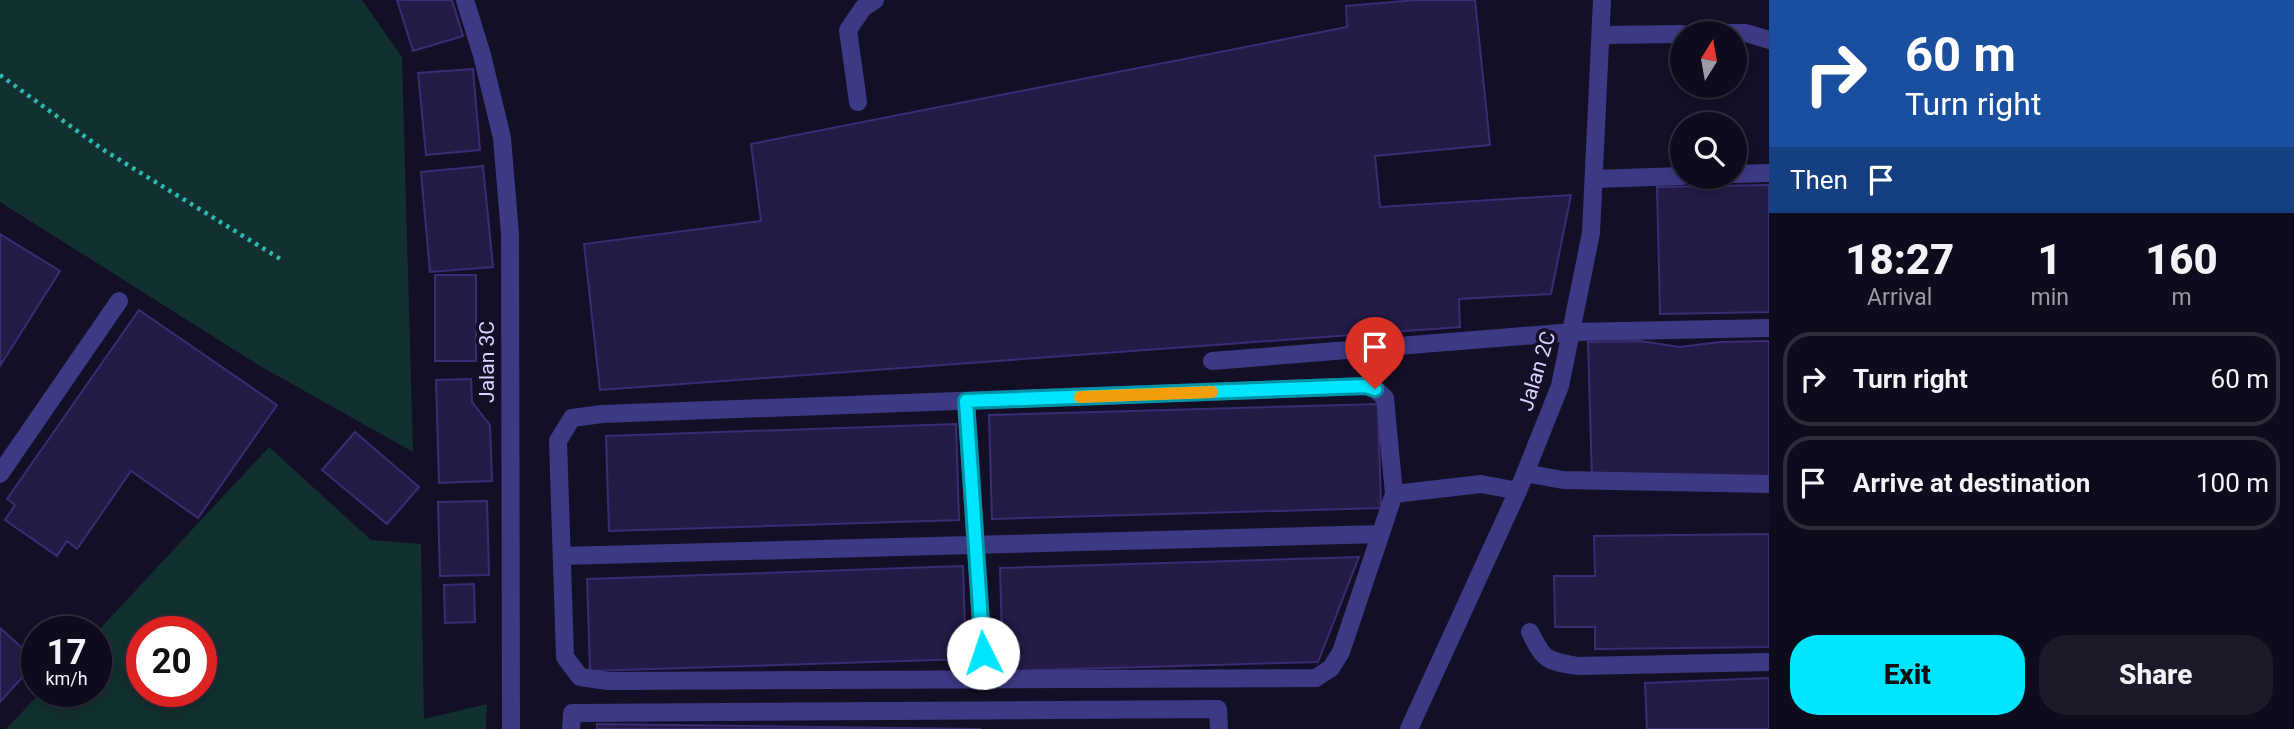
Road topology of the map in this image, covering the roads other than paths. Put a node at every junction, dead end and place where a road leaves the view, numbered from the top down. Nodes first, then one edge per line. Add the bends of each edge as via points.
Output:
1 (465, 0) edge
2 (875, 0) edge
3 (1602, 0) edge
4 (1747, 33) edge
5 (1670, 34) edge
6 (1602, 35) junction
7 (1769, 40) edge
8 (858, 102) dead end
9 (1769, 173) edge
10 (1747, 174) edge
11 (1670, 176) edge
12 (1594, 179) junction
13 (119, 301) dead end
14 (1769, 328) edge
15 (1573, 332) junction
16 (1212, 361) dead end
17 (966, 401) junction
18 (1525, 472) junction
19 (0, 474) edge
20 (1769, 484) edge
21 (1518, 491) junction
22 (1394, 494) junction
23 (1381, 534) junction
24 (976, 545) junction
25 (562, 556) junction
26 (1530, 632) dead end
27 (1769, 662) edge
28 (985, 679) junction
29 (1415, 727) edge
30 (511, 729) edge
31 (572, 729) edge
32 (1219, 729) edge

1 - 30 street, Jalan 3C via 502,138 510,234
2 - 8 street via 863,8 848,30
3 - 6 street, Jalan 2C
4 - 7 street
5 - 6 street
6 - 12 street, Jalan 2C
9 - 10 street
11 - 12 street
12 - 15 street, Jalan 2C via 1591,233
13 - 19 street
14 - 15 street
15 - 16 street
15 - 18 street, Jalan 2C via 1560,386
17 - 22 street via 1366,386 1385,398
17 - 24 street
17 - 25 street via 572,418 558,441
18 - 20 street via 1563,480
18 - 21 street, Jalan 2C
21 - 22 street via 1481,484
21 - 29 street, Jalan 2C
22 - 23 street
23 - 24 street
23 - 28 street via 1341,652 1331,668 1316,678
24 - 25 street
24 - 28 street
25 - 28 street via 565,657 580,677 607,681
26 - 27 street via 1540,653 1553,662 1578,666
31 - 32 street via 572,713 1218,709

